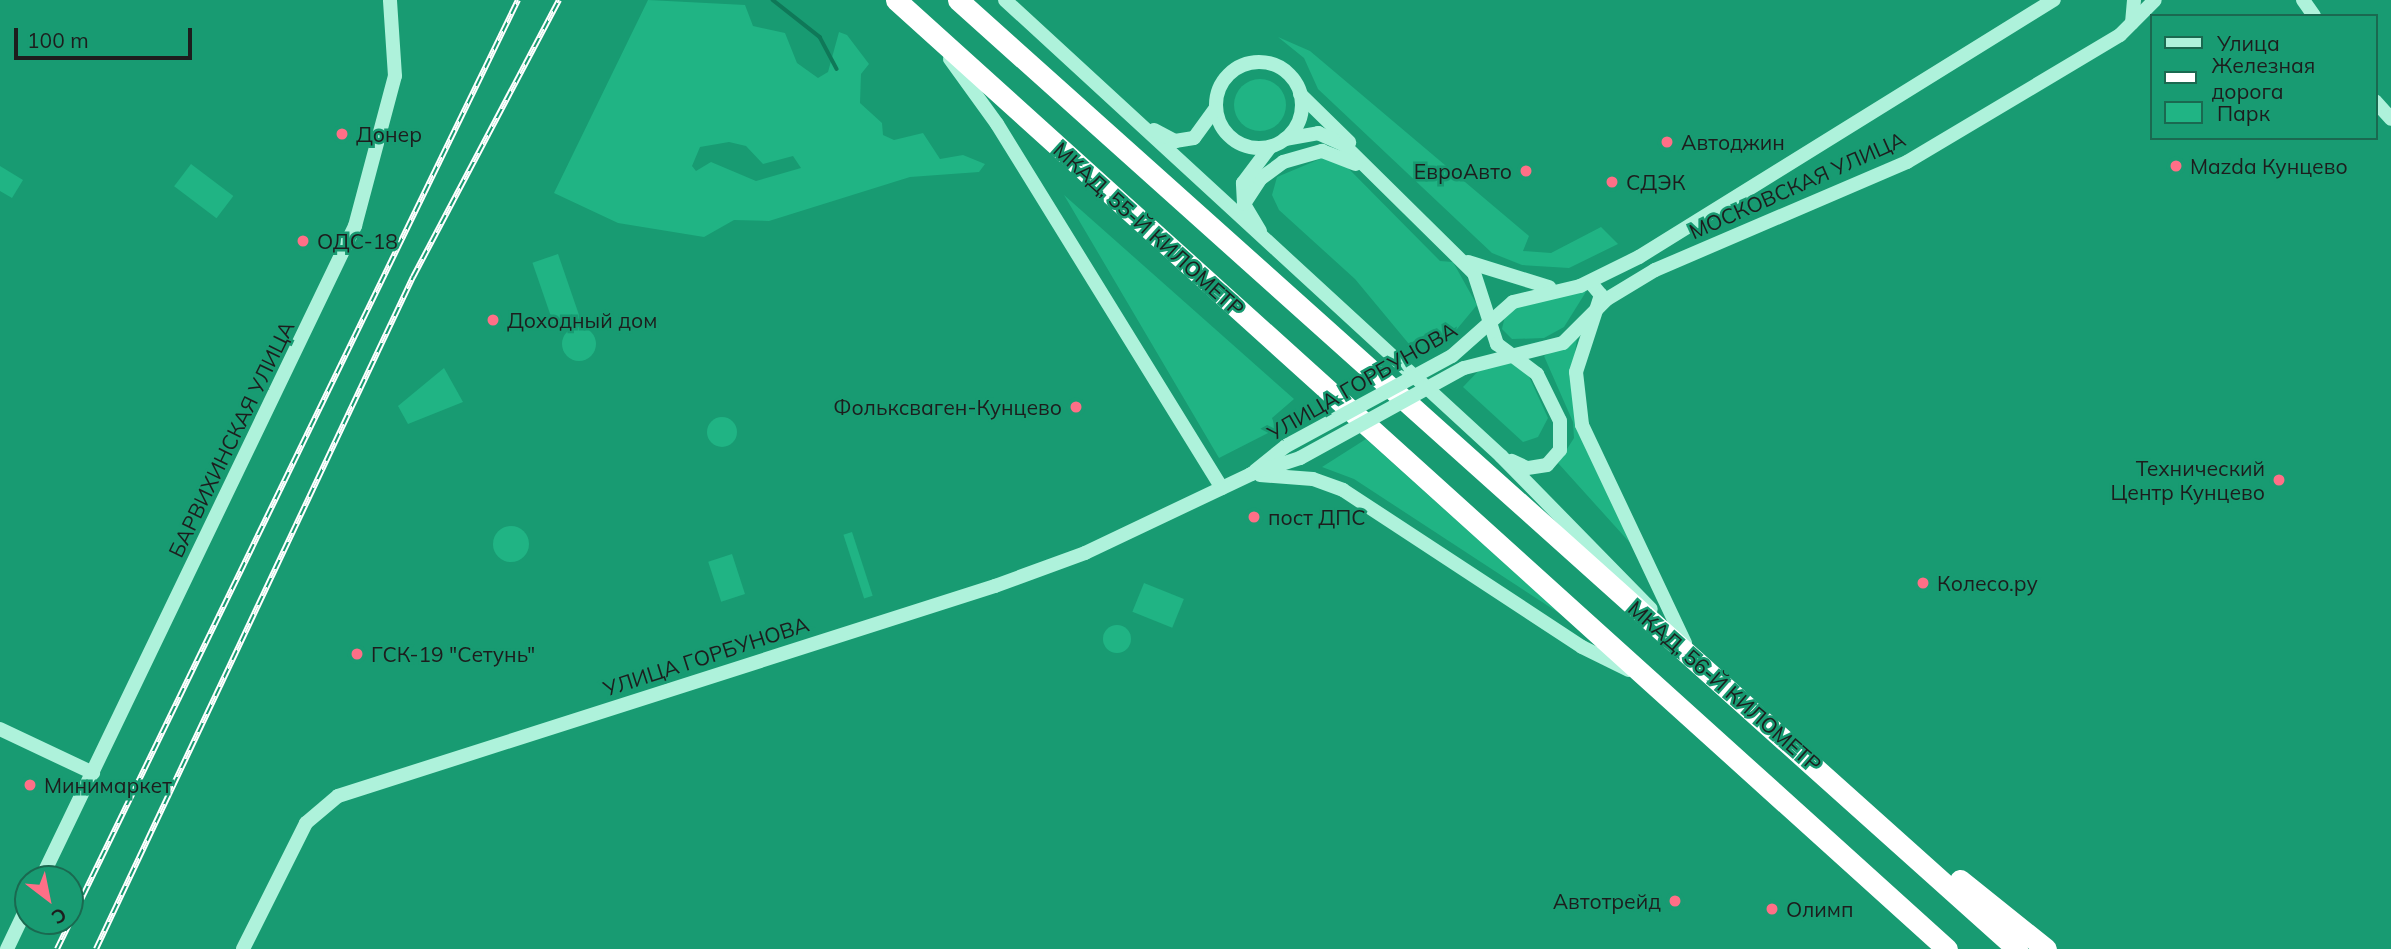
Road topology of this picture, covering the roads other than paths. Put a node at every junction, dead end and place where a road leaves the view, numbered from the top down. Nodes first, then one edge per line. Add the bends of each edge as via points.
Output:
1 (390, 0) edge
2 (958, 0) edge
3 (1005, 0) edge
4 (2054, 0) edge
5 (2134, 0) edge
6 (2155, 0) edge
7 (903, 7) edge
8 (2130, 27) junction
9 (1300, 94) junction
10 (2377, 103) edge
11 (1216, 108) junction
12 (1131, 116) junction
13 (2391, 119) edge
14 (1285, 139) junction
15 (1270, 146) junction
16 (1374, 176) junction
17 (1244, 204) junction
18 (1279, 254) junction
19 (1463, 260) junction
20 (1590, 282) junction
21 (1557, 289) junction
22 (1594, 314) junction
23 (1491, 323) junction
24 (1508, 352) junction
25 (1433, 425) joint
26 (1286, 446) junction
27 (1501, 456) junction
28 (1403, 458) joint
29 (1280, 465) junction
30 (1251, 474) junction
31 (1294, 478) junction
32 (1222, 488) junction
33 (1685, 643) junction
34 (1711, 674) junction
35 (1655, 683) junction
36 (0, 729) edge
37 (93, 773) junction
38 (1872, 816) junction
39 (48, 865) edge
40 (1877, 887) junction
41 (243, 949) edge
42 (1937, 949) edge
43 (1947, 949) edge
44 (2017, 949) edge
45 (2046, 949) edge

1 - 37 street, БАРВИХИНСКАЯ УЛИЦА via 395,76 355,226
2 - 25 highway, МКАД, 55-Й КИЛОМЕТР
3 - 12 street
4 - 20 street, МОСКОВСКАЯ УЛИЦА
5 - 8 street
6 - 8 street, МОСКОВСКАЯ УЛИЦА
7 - 28 highway, МКАД, 55-Й КИЛОМЕТР
7 - 32 street via 997,124
8 - 22 street, МОСКОВСКАЯ УЛИЦА via 1907,162 1655,270
9 - 11 street via 1287,73 1256,62 1227,77
9 - 14 street via 1299,119
9 - 16 street via 1356,148
10 - 13 street
11 - 12 street via 1203,132 1181,141
11 - 15 street via 1220,124 1237,142
12 - 18 street
14 - 15 street
14 - 16 street via 1326,135
15 - 17 street via 1246,173
16 - 17 street via 1336,153 1311,153 1272,169
16 - 19 street
17 - 18 street
18 - 27 street
19 - 21 street
19 - 23 street via 1480,285
20 - 21 street, МОСКОВСКАЯ УЛИЦА
20 - 22 street via 1601,295
21 - 23 street, УЛИЦА ГОРБУНОВА via 1513,302
22 - 24 street, МОСКОВСКАЯ УЛИЦА via 1549,349
22 - 33 street via 1576,372 1582,425
23 - 24 street via 1497,344
23 - 26 street, УЛИЦА ГОРБУНОВА, bridge via 1452,356
24 - 27 street via 1538,374 1563,438 1547,466 1527,468
24 - 29 street, УЛИЦА ГОРБУНОВА, bridge via 1464,368
25 - 34 highway, МКАД, 56-Й КИЛОМЕТР
26 - 29 street
26 - 30 street, УЛИЦА ГОРБУНОВА
27 - 33 street
28 - 35 highway, МКАД, 56-Й КИЛОМЕТР
29 - 30 street, УЛИЦА ГОРБУНОВА
29 - 31 street
30 - 31 street
30 - 32 street, УЛИЦА ГОРБУНОВА
31 - 35 street via 1343,490 1582,646
32 - 41 street, УЛИЦА ГОРБУНОВА via 1085,554 995,586 338,796 306,823
33 - 34 street
34 - 38 highway, МКАД, 56-Й КИЛОМЕТР
35 - 40 highway, МКАД, 56-Й КИЛОМЕТР
36 - 37 street
37 - 39 street, БАРВИХИНСКАЯ УЛИЦА
38 - 44 highway, МКАД, 56-Й КИЛОМЕТР
38 - 45 highway
40 - 42 highway
40 - 43 highway, МКАД, 56-Й КИЛОМЕТР

